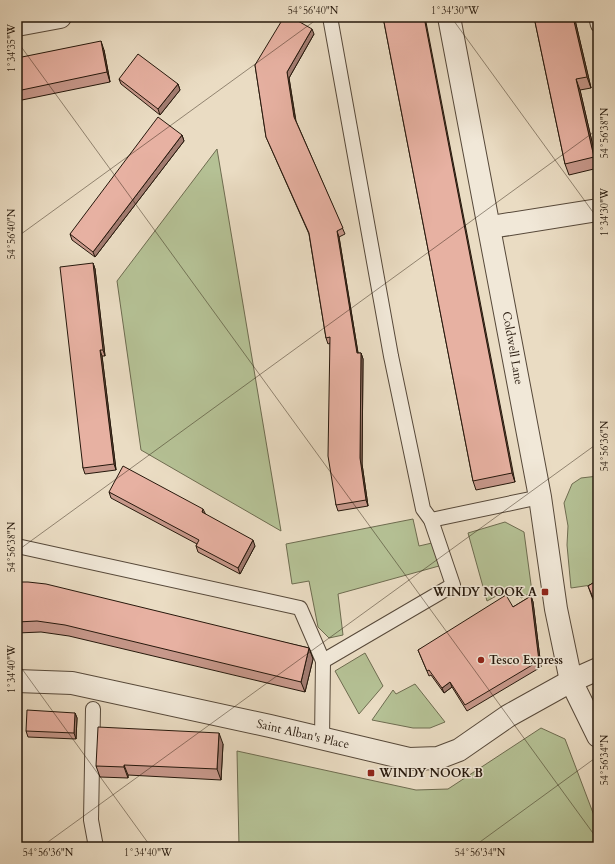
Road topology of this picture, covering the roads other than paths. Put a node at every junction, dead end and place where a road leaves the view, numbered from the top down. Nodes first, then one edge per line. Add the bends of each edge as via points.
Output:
1 (60, 17) edge
2 (330, 17) edge
3 (449, 17) edge
4 (596, 17) edge
5 (17, 25) edge
6 (598, 25) edge
7 (598, 210) edge
8 (490, 227) junction
9 (540, 497) junction
10 (431, 520) junction
11 (17, 535) edge
12 (17, 546) edge
13 (323, 661) junction
14 (598, 668) edge
15 (17, 681) edge
16 (571, 681) junction
17 (93, 710) dead end
18 (598, 736) edge
19 (322, 738) junction
20 (96, 847) edge

1 - 5 street
2 - 10 lane via 391,356 423,508
3 - 8 street, Coldwell Lane
4 - 6 lane
7 - 8 street
8 - 9 street, Coldwell Lane
9 - 10 lane
9 - 16 street, Coldwell Lane via 556,609
10 - 13 lane via 453,585
11 - 12 lane
12 - 13 lane via 300,608
13 - 19 lane
14 - 16 street, Saint Alban's Place
15 - 19 street, Saint Alban's Place via 72,683
16 - 18 street, Coldwell Lane
16 - 19 street, Saint Alban's Place via 508,716 459,750 438,758 409,759
17 - 20 lane via 91,820

